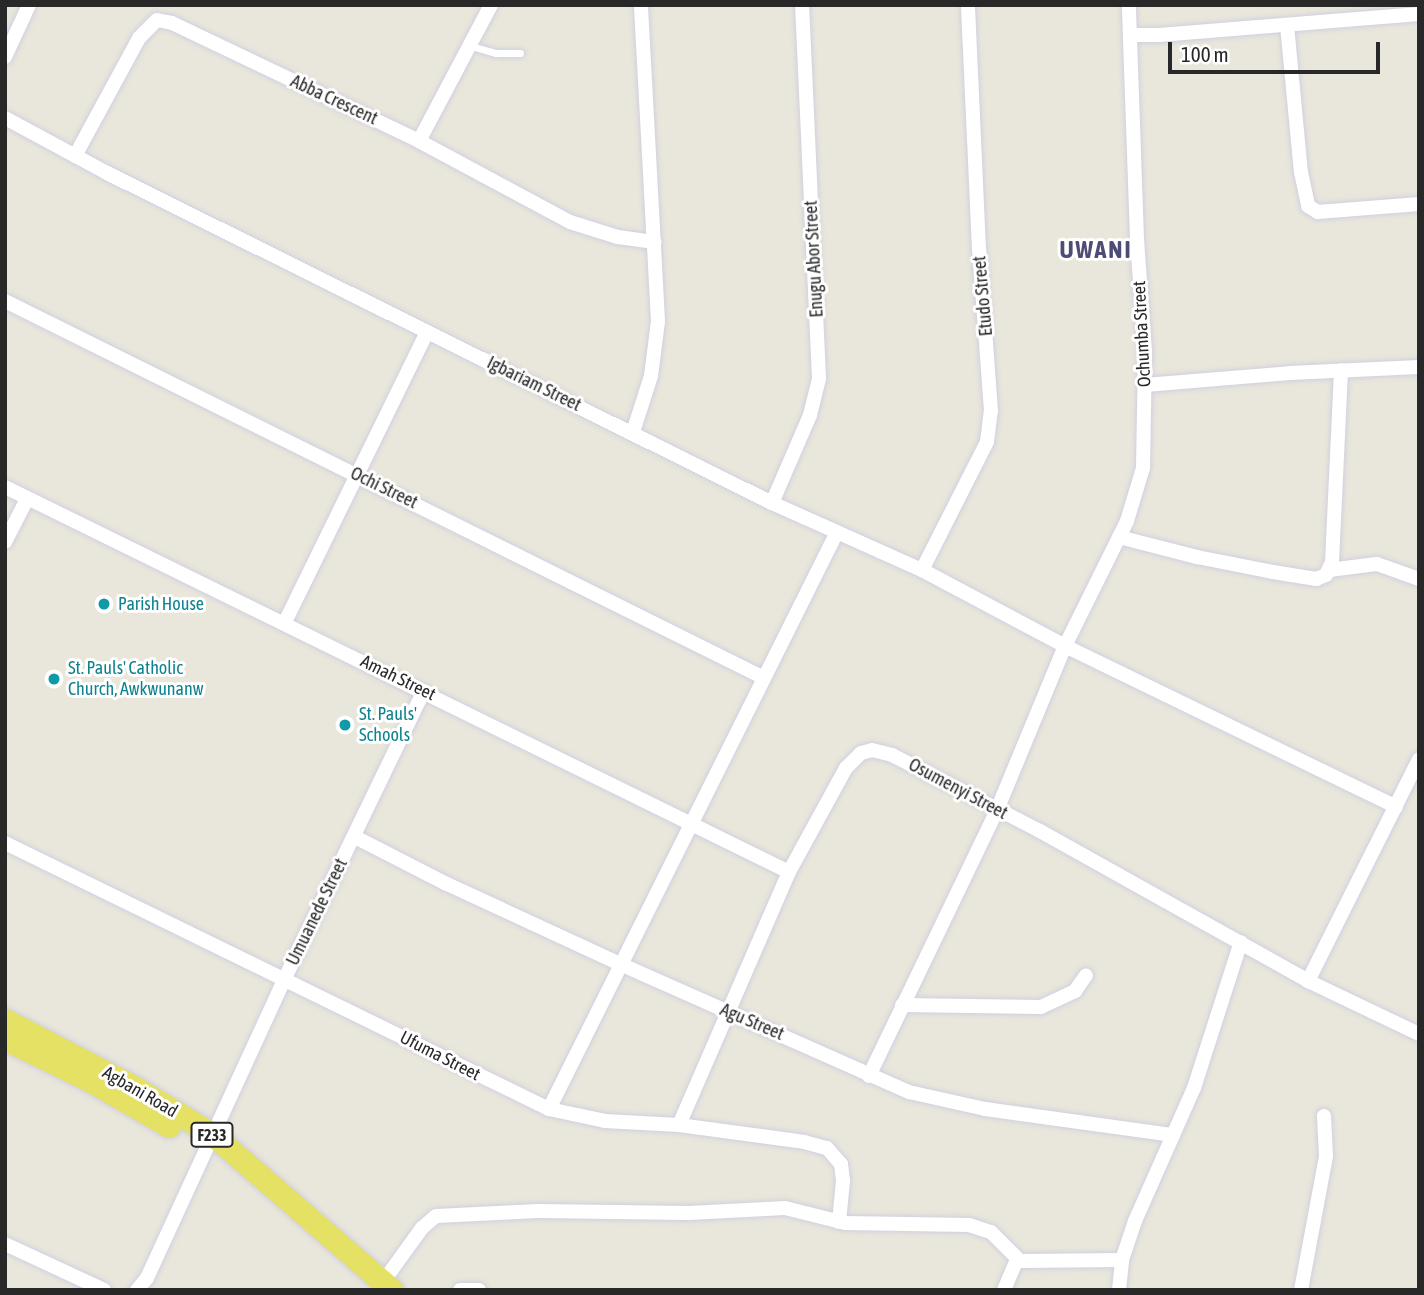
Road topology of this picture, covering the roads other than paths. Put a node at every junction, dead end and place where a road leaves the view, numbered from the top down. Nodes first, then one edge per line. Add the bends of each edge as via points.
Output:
1 (29, 5) edge
2 (491, 5) edge
3 (641, 5) edge
4 (803, 5) edge
5 (968, 5) edge
6 (1129, 5) edge
7 (1419, 14) edge
8 (1287, 26) junction
9 (1130, 35) junction
10 (471, 46) junction
11 (520, 53) dead end
12 (5, 57) edge
13 (5, 118) edge
14 (419, 141) junction
15 (75, 156) junction
16 (1419, 204) edge
17 (655, 242) junction
18 (5, 301) edge
19 (427, 332) junction
20 (1419, 366) edge
21 (1341, 370) junction
22 (1145, 385) junction
23 (633, 432) junction
24 (356, 474) junction
25 (5, 487) edge
26 (27, 499) junction
27 (772, 503) junction
28 (837, 532) junction
29 (1119, 537) junction
30 (5, 542) edge
31 (922, 570) junction
32 (1329, 570) junction
33 (1419, 579) edge
34 (285, 622) junction
35 (1065, 646) junction
36 (762, 677) junction
37 (424, 691) junction
38 (1419, 760) edge
39 (1396, 807) junction
40 (997, 810) junction
41 (691, 822) junction
42 (355, 836) junction
43 (5, 843) edge
44 (789, 872) junction
45 (1241, 943) junction
46 (620, 964) junction
47 (1086, 975) dead end
48 (284, 980) junction
49 (1308, 981) junction
50 (902, 1005) junction
51 (728, 1012) junction
52 (5, 1020) edge
53 (1419, 1034) edge
54 (5, 1039) edge
55 (869, 1076) junction
56 (549, 1109) junction
57 (1324, 1116) dead end
58 (678, 1125) junction
59 (1173, 1135) junction
60 (209, 1141) junction
61 (839, 1222) junction
62 (5, 1244) edge
63 (1017, 1260) junction
64 (1122, 1260) junction
65 (382, 1287) edge
66 (104, 1290) edge
67 (137, 1290) edge
68 (460, 1290) edge
69 (479, 1290) edge
70 (1004, 1290) edge
71 (1119, 1290) edge
72 (1301, 1290) edge

1 - 12 street
2 - 10 street
3 - 17 street
4 - 27 street, Enugu Abor Street via 819,378 810,415
5 - 31 street, Etudo Street via 991,411 987,442
6 - 9 street, Ochumba Street
7 - 8 street
8 - 9 street
8 - 16 street via 1308,206 1318,212
9 - 22 street, Ochumba Street
10 - 11 lane
10 - 14 street
13 - 15 street, Igbariam Street
14 - 15 street, Abba Crescent via 172,23 157,20 139,38
14 - 17 street, Abba Crescent via 570,222 618,237
15 - 19 street, Igbariam Street
17 - 23 street via 656,351
18 - 24 street, Ochi Street
19 - 23 street, Igbariam Street
19 - 24 street
20 - 21 street
21 - 22 street
21 - 32 street
22 - 29 street, Ochumba Street via 1143,468
23 - 27 street, Igbariam Street
24 - 34 street
24 - 36 street, Ochi Street
25 - 26 street, Amah Street
26 - 30 street
26 - 34 street, Amah Street
27 - 28 street, Igbariam Street
28 - 31 street, Igbariam Street
28 - 36 street
29 - 32 street via 1294,576 1316,579
29 - 35 street, Ochumba Street
31 - 35 street, Igbariam Street
32 - 33 street via 1377,565
34 - 37 street, Amah Street
35 - 39 street, Igbariam Street
35 - 40 street, Ochumba Street
36 - 41 street
37 - 41 street, Amah Street
37 - 42 street, Umuanede Street
38 - 39 street
39 - 49 street
40 - 44 street, Osumenyi Street via 892,755 872,750 861,753 846,768
40 - 45 street, Osumenyi Street
40 - 50 street, Ochumba Street
41 - 44 street, Amah Street
41 - 46 street
42 - 46 street, Agu Street
42 - 48 street, Umuanede Street
43 - 48 street, Ufuma Street
44 - 51 street, Osumenyi Street
45 - 49 street, Osumenyi Street
45 - 59 street via 1194,1088
46 - 51 street, Agu Street
46 - 56 street
47 - 50 street via 1074,990 1041,1007
48 - 56 street, Ufuma Street
48 - 60 street, Umuanede Street
49 - 53 street, Osumenyi Street
50 - 55 street, Ochumba Street
51 - 55 street, Agu Street
51 - 58 street, Osumenyi Street
52 - 60 main road, Agbani Road / F233 via 136,1088
54 - 60 main road, Agbani Road / F233
55 - 59 street, Agu Street via 909,1092 985,1109
56 - 58 street, Ufuma Street via 605,1121
57 - 72 street via 1326,1156
58 - 61 street, Ufuma Street via 829,1149 843,1173
59 - 64 street
60 - 65 main road, Agbani Road / F233
60 - 67 street, Umuanede Street via 147,1278
61 - 63 street via 969,1226 991,1231
61 - 65 street via 785,1208 441,1215 422,1228
62 - 66 street
63 - 64 street
63 - 70 street
64 - 71 street
68 - 69 street

